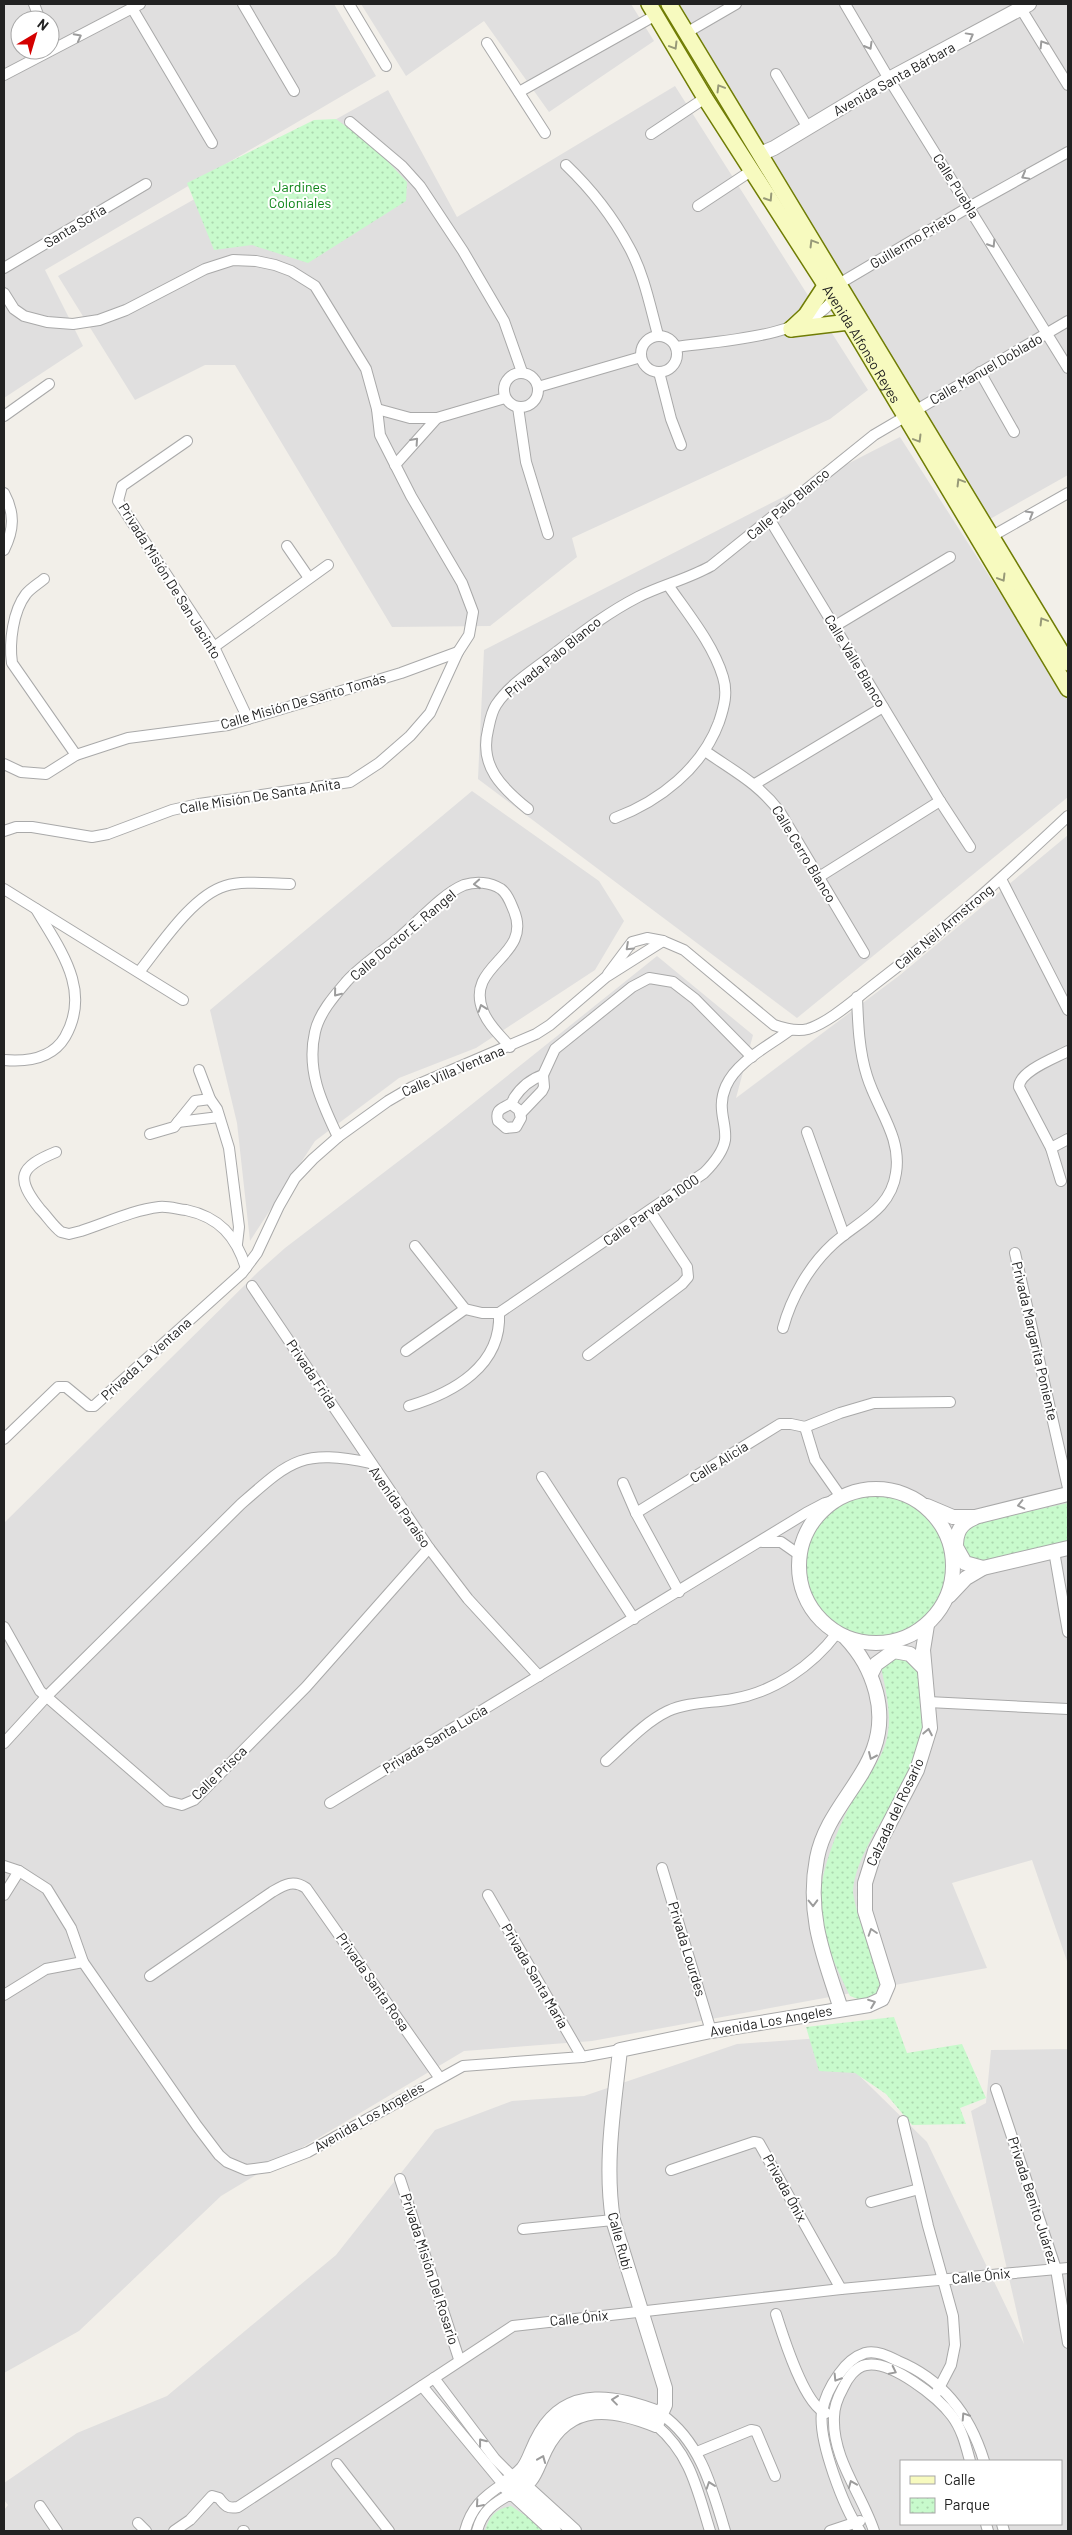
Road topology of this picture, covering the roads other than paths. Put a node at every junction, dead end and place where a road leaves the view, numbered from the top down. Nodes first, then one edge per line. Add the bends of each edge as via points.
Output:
1 (243, 4) edge
2 (349, 4) edge
3 (669, 4) edge
4 (736, 4) edge
5 (845, 4) edge
6 (1022, 5) edge
7 (136, 6) edge
8 (652, 9) edge
9 (686, 33) junction
10 (487, 43) dead end
11 (386, 66) dead end
12 (776, 74) dead end
13 (4, 75) edge
14 (889, 79) junction
15 (1068, 85) edge
16 (294, 91) dead end
17 (519, 92) junction
18 (704, 98) junction
19 (350, 122) dead end
20 (808, 128) junction
21 (544, 133) dead end
22 (651, 134) dead end
23 (212, 143) dead end
24 (1068, 152) edge
25 (760, 154) junction
26 (566, 165) dead end
27 (751, 172) junction
28 (146, 184) dead end
29 (698, 206) dead end
30 (969, 207) junction
31 (4, 268) edge
32 (832, 290) junction
33 (4, 293) edge
34 (1068, 321) edge
35 (849, 322) junction
36 (791, 329) junction
37 (1047, 334) junction
38 (658, 335) junction
39 (676, 347) junction
40 (641, 357) junction
41 (1068, 368) edge
42 (522, 372) junction
43 (659, 372) junction
44 (980, 372) junction
45 (50, 384) dead end
46 (538, 387) junction
47 (505, 398) junction
48 (518, 407) junction
49 (377, 409) junction
50 (910, 413) junction
51 (4, 416) edge
52 (436, 418) junction
53 (1014, 432) dead end
54 (187, 441) dead end
55 (681, 444) dead end
56 (395, 465) junction
57 (1068, 492) edge
58 (4, 493) edge
59 (770, 520) junction
60 (548, 534) dead end
61 (986, 539) junction
62 (288, 546) dead end
63 (4, 550) edge
64 (950, 557) dead end
65 (328, 565) dead end
66 (309, 578) junction
67 (44, 579) dead end
68 (668, 585) junction
69 (835, 626) junction
70 (214, 647) junction
71 (458, 652) junction
72 (1068, 663) edge
73 (1068, 689) edge
74 (883, 707) junction
75 (248, 720) junction
76 (705, 751) junction
77 (76, 755) junction
78 (4, 764) edge
79 (755, 784) junction
80 (940, 801) junction
81 (528, 809) dead end
82 (1068, 816) edge
83 (615, 818) dead end
84 (4, 831) edge
85 (970, 847) dead end
86 (819, 877) junction
87 (1001, 879) junction
88 (290, 884) dead end
89 (4, 889) edge
90 (36, 908) junction
91 (663, 941) junction
92 (864, 954) dead end
93 (139, 972) junction
94 (606, 977) junction
95 (857, 998) junction
96 (183, 1000) dead end
97 (1068, 1010) edge
98 (790, 1030) junction
99 (510, 1047) junction
100 (1068, 1051) edge
101 (752, 1057) junction
102 (4, 1060) edge
103 (199, 1070) dead end
104 (543, 1074) junction
105 (210, 1099) junction
106 (511, 1104) junction
107 (521, 1113) junction
108 (219, 1117) junction
109 (178, 1122) junction
110 (807, 1132) dead end
111 (150, 1134) dead end
112 (338, 1137) junction
113 (1068, 1139) edge
114 (1051, 1148) junction
115 (56, 1152) dead end
116 (1061, 1181) dead end
117 (650, 1211) junction
118 (844, 1235) junction
119 (237, 1244) junction
120 (415, 1246) dead end
121 (1016, 1253) dead end
122 (244, 1270) junction
123 (252, 1286) dead end
124 (465, 1309) junction
125 (499, 1313) junction
126 (783, 1328) dead end
127 (406, 1351) dead end
128 (588, 1355) dead end
129 (950, 1402) dead end
130 (409, 1406) dead end
131 (805, 1427) junction
132 (4, 1439) edge
133 (370, 1463) junction
134 (542, 1477) dead end
135 (623, 1483) dead end
136 (1068, 1488) edge
137 (1068, 1494) edge
138 (839, 1498) junction
139 (920, 1503) junction
140 (636, 1513) junction
141 (975, 1518) junction
142 (758, 1543) junction
143 (429, 1548) junction
144 (1068, 1548) edge
145 (1054, 1551) junction
146 (801, 1556) junction
147 (983, 1568) junction
148 (679, 1592) junction
149 (947, 1598) junction
150 (634, 1619) junction
151 (927, 1625) junction
152 (4, 1627) edge
153 (1068, 1632) edge
154 (841, 1634) junction
155 (924, 1668) junction
156 (871, 1674) junction
157 (539, 1676) junction
158 (47, 1696) junction
159 (928, 1702) junction
160 (1068, 1708) edge
161 (4, 1743) edge
162 (606, 1762) dead end
163 (330, 1803) dead end
164 (4, 1866) edge
165 (662, 1868) dead end
166 (19, 1871) junction
167 (4, 1895) edge
168 (488, 1895) dead end
169 (83, 1962) junction
170 (150, 1976) dead end
171 (4, 1995) edge
172 (841, 2009) junction
173 (711, 2031) junction
174 (620, 2050) junction
175 (582, 2057) junction
176 (439, 2077) junction
177 (996, 2089) dead end
178 (903, 2122) dead end
179 (671, 2170) dead end
180 (400, 2179) dead end
181 (919, 2189) junction
182 (872, 2202) dead end
183 (613, 2220) junction
184 (524, 2229) dead end
185 (1068, 2268) edge
186 (1056, 2269) junction
187 (944, 2280) junction
188 (841, 2289) junction
189 (640, 2311) junction
190 (776, 2314) dead end
191 (1068, 2343) edge
192 (460, 2359) junction
193 (434, 2378) junction
194 (422, 2386) junction
195 (940, 2386) junction
196 (934, 2397) junction
197 (822, 2412) junction
198 (834, 2416) junction
199 (659, 2419) junction
200 (697, 2452) junction
201 (970, 2460) edge
202 (984, 2460) edge
203 (337, 2464) dead end
204 (775, 2476) dead end
205 (509, 2485) junction
206 (526, 2487) junction
207 (40, 2506) dead end
208 (138, 2523) dead end
209 (865, 2527) edge
210 (57, 2531) edge
211 (146, 2531) edge
212 (174, 2531) edge
213 (389, 2531) edge
214 (465, 2531) edge
215 (477, 2531) edge
216 (554, 2531) edge
217 (574, 2531) edge
218 (710, 2531) edge
219 (725, 2531) edge
220 (830, 2531) edge

1 - 16 street
2 - 11 street
3 - 9 main road, Avenida Alfonso Reyes
4 - 9 street
5 -> 14 street, Calle Puebla
14 -> 6 street, Avenida Santa Bárbara
15 -> 6 street
13 -> 7 street
7 - 23 street
8 - 17 street
8 -> 18 main road, Avenida Alfonso Reyes
25 -> 9 main road, Avenida Alfonso Reyes
10 - 17 street
12 - 20 street
14 - 20 street, Avenida Santa Bárbara
14 - 30 street, Calle Puebla
17 - 21 street
18 - 22 street
18 - 25 main road via 723,112
18 - 27 main road, Avenida Alfonso Reyes
19 - 42 street via 402,166 420,186 463,250 504,321
20 - 25 street, Avenida Santa Bárbara
24 -> 30 street, Guillermo Prieto
32 -> 25 main road, Avenida Alfonso Reyes
26 - 38 street via 586,185 630,248
27 - 29 street
27 -> 32 main road, Avenida Alfonso Reyes
28 - 31 street, Santa Sofia
30 - 32 street, Guillermo Prieto
30 -> 37 street, Calle Puebla
32 - 35 main road, Avenida Alfonso Reyes
32 - 36 main road
32 - 50 main road, Avenida Alfonso Reyes
33 - 49 street, Calle Misión De Santa Anita via 14,309 24,316 73,324 99,320 126,310 217,264 241,260 275,265 315,286 366,370
34 - 37 street, Calle Manuel Doblado
35 - 36 main road
35 - 50 main road, Avenida Alfonso Reyes
36 - 39 street
37 - 41 street, Calle Puebla
37 - 44 street, Calle Manuel Doblado
38 - 39 street via 669,338
38 - 40 street via 644,342
39 - 43 street via 673,366
40 - 43 street via 646,367
40 - 46 street
42 - 46 street via 533,377
42 - 47 street via 508,378 503,391
43 - 55 street
44 - 50 street, Calle Manuel Doblado
44 - 53 street
45 - 51 street
46 - 48 street via 534,402 524,408
47 - 48 street
47 - 52 street
48 - 60 street via 526,462
49 - 52 street via 410,418
49 - 56 street, Calle Misión De Santa Anita via 380,435
50 - 59 street, Calle Palo Blanco via 850,452
50 - 61 main road, Avenida Alfonso Reyes
56 -> 52 street
54 - 70 street, Privada Misión De San Jacinto via 122,486 118,501
56 - 71 street, Calle Misión De Santa Anita via 471,601 473,623
61 -> 57 street
58 - 63 street via 13,523
59 - 68 street, Calle Palo Blanco via 711,566
59 - 69 street, Calle Valle Blanco
72 -> 61 main road, Avenida Alfonso Reyes
61 -> 73 main road, Avenida Alfonso Reyes
62 - 66 street
64 - 69 street
65 - 66 street
66 - 70 street
67 - 77 street via 22,600 14,623 10,653 12,663
68 - 76 street via 703,638 724,678 726,698
68 - 81 street, Privada Palo Blanco via 596,620 519,681 497,704 487,735 488,766 502,786
69 - 74 street, Calle Valle Blanco
70 - 75 street, Privada Misión De San Jacinto
71 - 75 street, Calle Misión De Santo Tomás
71 - 84 street, Calle Misión De Santa Anita via 430,713 379,763 350,782 199,804 92,837 32,827
74 - 79 street
74 - 80 street, Calle Valle Blanco
75 - 77 street, Calle Misión De Santo Tomás via 128,738
76 - 79 street, Calle Cerro Blanco
76 - 83 street via 672,785 633,811
77 - 78 street, Calle Misión De Santo Tomás via 46,774 21,772
79 - 86 street, Calle Cerro Blanco via 780,812
80 - 85 street, Calle Valle Blanco
80 - 86 street
82 - 87 street, Calle Neil Armstrong
86 - 92 street, Calle Cerro Blanco
87 - 95 street, Calle Neil Armstrong via 934,938
87 - 97 street
88 - 93 street via 235,884 211,892 195,906
89 - 90 street
90 - 93 street
90 - 102 street via 72,978 76,1010 72,1024 53,1051 29,1060
91 - 94 street, Calle Villa Ventana
91 -> 94 street, Calle Villa Ventana via 647,938 632,942
91 - 98 street, Calle Villa Ventana via 684,950 774,1025
93 - 96 street
94 - 99 street, Calle Villa Ventana via 550,1025
95 - 98 street, Calle Neil Armstrong via 812,1027
95 - 118 street via 861,1054 896,1146 896,1172 892,1190 880,1207
98 - 101 street, Calle Parvada 1000
99 - 112 street, Calle Villa Ventana via 412,1087
99 -> 112 street, Calle Doctor E. Rangel via 482,1011 479,991 488,972 515,941 519,931 518,920 504,891 487,883 472,883 444,899 349,980 319,1021 312,1068 320,1098
100 - 114 street via 1024,1074 1019,1081
101 - 104 street via 695,999 673,982 649,978 632,987 555,1049
101 - 117 street, Calle Parvada 1000 via 726,1086 721,1112 725,1141 710,1167
103 - 105 street
104 - 106 street via 524,1086
104 - 107 street via 542,1091
105 - 108 street
105 - 109 street via 195,1101
106 - 107 street
106 - 107 street via 498,1111 501,1126 516,1127
108 - 109 street
108 - 119 street via 228,1148 239,1228
109 - 111 street via 174,1127
110 - 118 street
112 - 122 street, Calle Villa Ventana via 295,1178 257,1253
113 - 114 street
114 - 116 street
115 - 119 street via 28,1168 24,1185 61,1232 73,1233 148,1210 173,1208 208,1216 220,1224
117 - 125 street, Calle Parvada 1000
117 - 128 street via 687,1267 688,1276 682,1284
118 - 126 street via 811,1270
119 - 122 street
120 - 124 street
121 - 136 street, Privada Margarita Poniente
122 - 132 street, Privada La Ventana via 94,1406 89,1406 66,1387 58,1387
123 - 133 street, Privada Frida
124 - 125 street
124 - 127 street
125 - 130 street via 497,1340 478,1370 442,1395
129 - 131 street via 874,1403
131 - 138 street via 815,1460
131 - 140 street, Calle Alicia via 780,1424
133 - 143 street, Avenida Paraíso
133 - 158 street, Avenida Paraíso via 337,1457 309,1457 272,1476
134 - 150 street
135 - 140 street
137 -> 141 street
138 - 139 street via 868,1488 881,1488 908,1495
138 - 142 street via 819,1506
138 - 146 street via 815,1522
139 - 141 street via 952,1517
139 - 149 street via 938,1523 949,1546 952,1572
140 - 148 street
141 - 147 street via 959,1528 956,1547 965,1563
142 - 146 street via 781,1542
142 - 148 street
143 - 157 street, Avenida Paraíso via 468,1599
143 - 158 street, Calle Prisca via 306,1686 185,1805 177,1806 167,1801
144 - 145 street
145 - 147 street
145 - 153 street
146 - 154 street via 801,1583 811,1608 822,1622
147 - 149 street via 966,1578
148 - 150 street
149 - 151 street via 937,1616
150 - 157 street
151 - 154 street via 895,1640 878,1642
151 - 155 street, Calzada del Rosario
152 - 158 street, Calle Prisca via 40,1691
154 - 156 street via 858,1652
154 - 162 street via 808,1665 774,1685 733,1700 669,1710
155 - 156 street via 910,1654 894,1651 880,1661
155 - 159 street, Calzada del Rosario
156 -> 172 street via 878,1702 875,1750 827,1830 813,1880 816,1933
157 - 163 street, Privada Santa Lucía
158 - 161 street, Avenida Paraíso
159 - 160 street
172 -> 159 street, Calzada del Rosario via 876,2003 886,1993 887,1979 866,1911 865,1883 875,1851 910,1786 922,1754 930,1728
164 - 166 street, Avenida Los Angeles
165 - 173 street, Privada Lourdes
166 - 167 street
166 - 169 street, Avenida Los Angeles via 48,1889 56,1900 71,1928
168 - 175 street, Privada Santa María
169 - 171 street via 46,1969
169 - 176 street, Avenida Los Angeles via 212,2147 238,2168 254,2171 295,2158
170 - 176 street, Privada Santa Rosa via 282,1886 297,1883 306,1888
172 - 173 street, Avenida Los Angeles
173 - 174 street, Avenida Los Angeles
174 - 175 street, Avenida Los Angeles
174 - 183 street, Calle Rubí via 609,2155
175 - 176 street, Avenida Los Angeles via 470,2064
177 - 186 street, Privada Benito Juárez
178 - 181 street
179 - 188 street, Privada Ónix via 759,2143
180 - 192 street, Privada Misión Del Rosario
181 - 182 street
181 - 187 street
183 - 184 street
183 - 189 street, Calle Rubí
185 - 186 street, Calle Ónix
186 - 187 street, Calle Ónix
186 - 191 street, Privada Benito Juárez
187 - 188 street, Calle Ónix
187 - 195 street via 955,2345 951,2365
188 - 189 street, Calle Ónix
189 - 192 street, Calle Ónix via 513,2326
189 - 199 street, Calle Rubí via 665,2388 666,2396
190 - 197 street via 796,2370 810,2398
192 - 193 street, Calle Ónix
193 - 194 street, Calle Ónix
205 -> 193 street via 495,2459
194 - 205 street
194 - 212 street, Calle Ónix via 238,2507 225,2506 219,2498 212,2496 190,2520
195 - 196 street
195 -> 197 street via 900,2361 878,2353 867,2353 854,2358 843,2368
202 -> 195 street via 969,2423
198 -> 196 street via 846,2381 868,2364 899,2374
196 - 201 street via 959,2427
197 - 198 street
197 - 209 street via 826,2446 840,2490
209 -> 198 street via 844,2463
199 - 200 street via 681,2430
199 -> 205 street via 612,2399 593,2399 572,2405 545,2427 524,2470
206 -> 199 street via 555,2435 583,2414 598,2410 617,2411
199 - 218 street via 685,2458
200 - 204 street via 751,2430 756,2431
219 -> 200 street
203 - 213 street
205 - 206 street
205 -> 214 street via 477,2504
205 - 215 street via 481,2518
205 - 216 street
206 - 217 street
207 - 210 street
208 - 211 street
209 - 220 street

